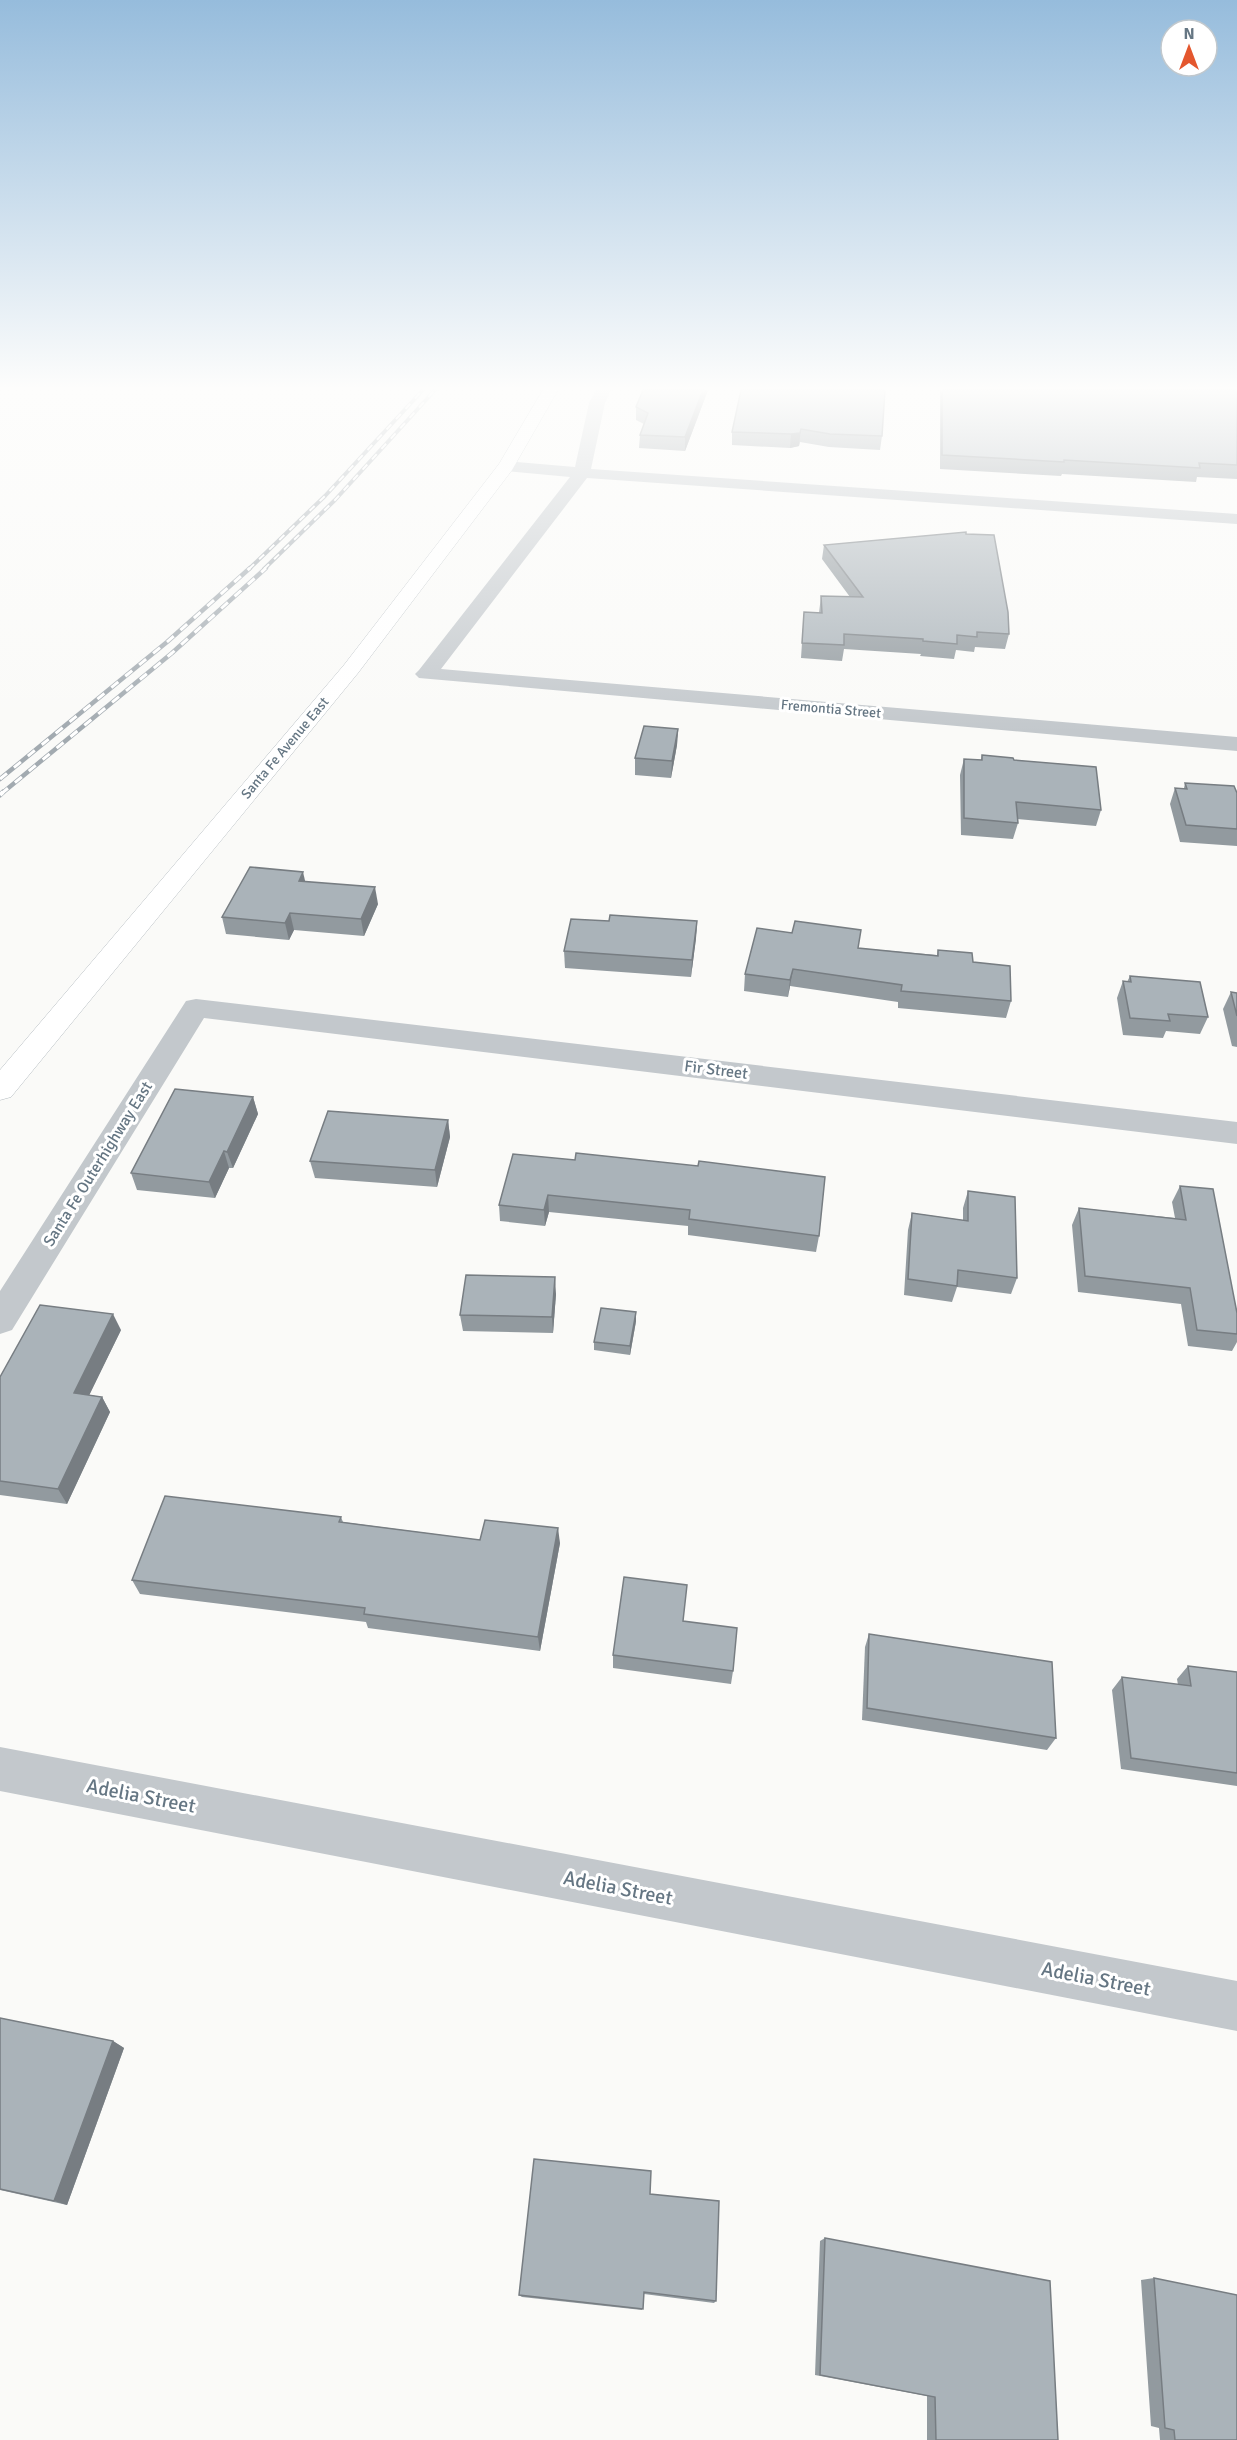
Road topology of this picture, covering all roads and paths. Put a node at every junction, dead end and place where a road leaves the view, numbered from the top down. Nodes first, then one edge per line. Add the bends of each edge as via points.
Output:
1 (477, 504) edge
2 (558, 504) edge
3 (1022, 504) edge
4 (1237, 519) edge
5 (1237, 744) edge
6 (196, 1008) joint
7 (0, 1090) edge
8 (1237, 1133) edge
9 (0, 1320) edge
10 (0, 1769) edge
11 (1237, 2006) edge

1 - 7 street, Santa Fe Avenue East via 351,669
2 - 5 street, Fremontia Street via 426,674
3 - 4 street
6 - 8 street, Fir Street
6 - 9 street, Santa Fe Outerhighway East
10 - 11 street, Adelia Street

